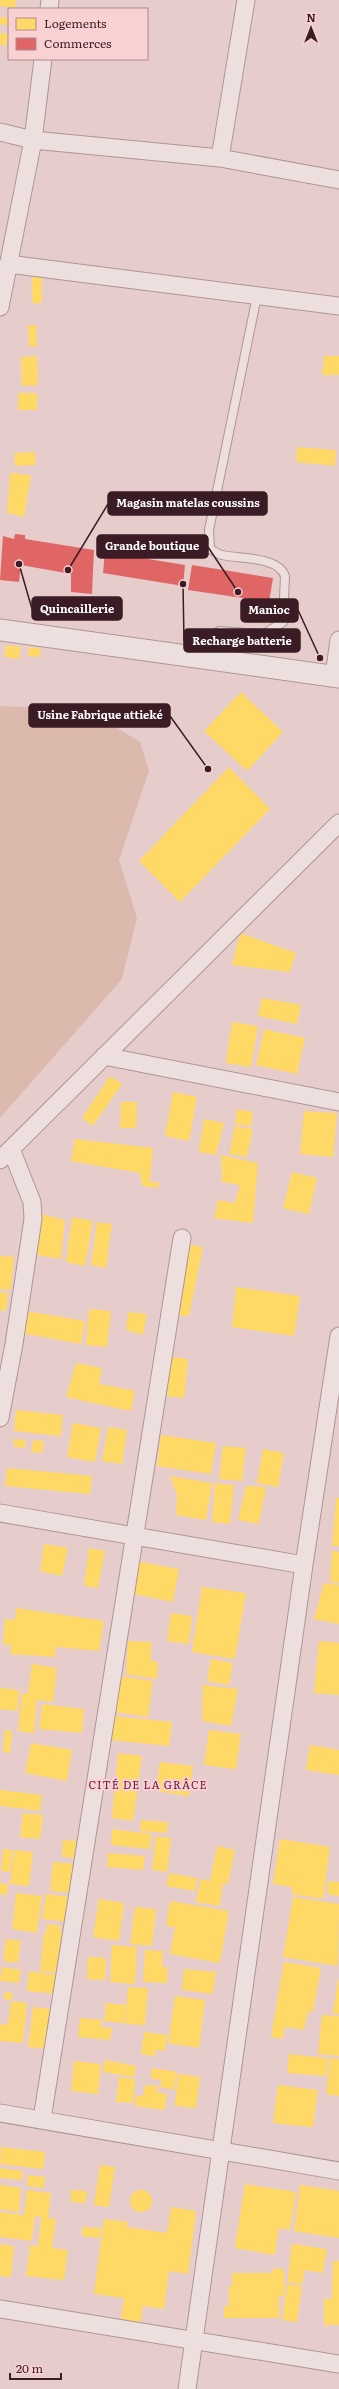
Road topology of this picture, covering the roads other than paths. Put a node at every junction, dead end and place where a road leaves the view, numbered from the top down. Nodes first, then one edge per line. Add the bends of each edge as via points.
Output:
1 (246, 0) edge
2 (43, 60) edge
3 (0, 132) edge
4 (32, 140) junction
5 (220, 158) junction
6 (339, 180) edge
7 (8, 264) junction
8 (257, 296) junction
9 (339, 306) edge
10 (0, 307) edge
11 (0, 630) edge
12 (339, 640) edge
13 (205, 657) junction
14 (336, 676) edge
15 (339, 823) edge
16 (104, 1056) junction
17 (339, 1102) edge
18 (6, 1155) edge
19 (182, 1238) dead end
20 (339, 1336) edge
21 (333, 1417) edge
22 (0, 1418) edge
23 (0, 1513) edge
24 (134, 1537) junction
25 (304, 1565) junction
26 (0, 2113) edge
27 (42, 2119) junction
28 (221, 2150) junction
29 (339, 2171) edge
30 (0, 2308) edge
31 (194, 2340) junction
32 (339, 2364) edge
33 (187, 2389) edge

1 - 5 street
2 - 4 street
3 - 4 street
4 - 5 street
4 - 7 street
5 - 6 street
7 - 8 street
7 - 10 street
8 - 9 street
8 - 13 lane via 209,530 210,549 222,555 245,556 277,566 283,571 283,622 264,634 219,631 214,635
11 - 13 street
12 - 14 street
13 - 14 street
15 - 16 street
16 - 17 street
16 - 18 street
18 - 22 street via 32,1202 33,1219
19 - 24 street
20 - 21 street
21 - 25 street
23 - 24 street
24 - 25 street
24 - 27 street
25 - 28 street
26 - 27 street
27 - 28 street
28 - 29 street
28 - 31 street
30 - 31 street
31 - 32 street
31 - 33 street

